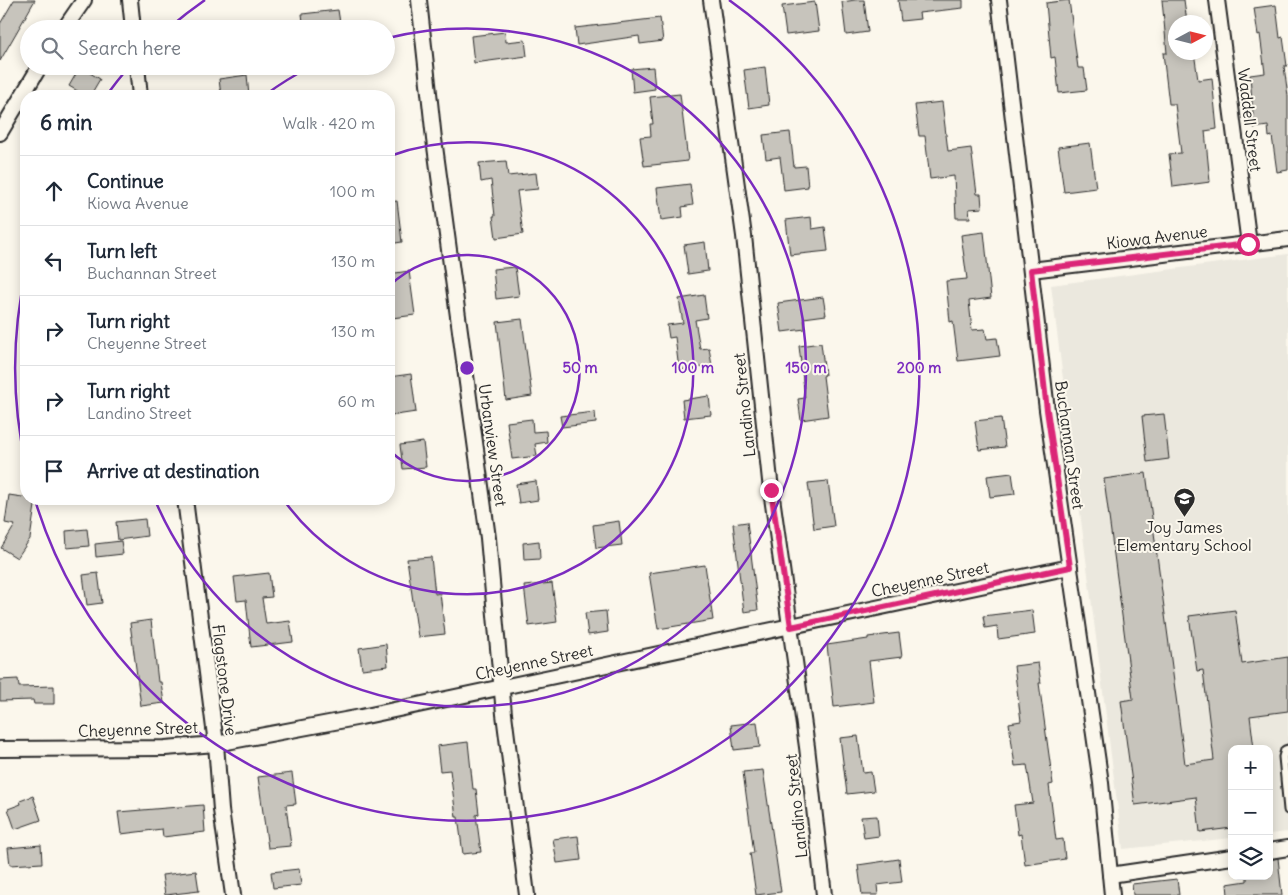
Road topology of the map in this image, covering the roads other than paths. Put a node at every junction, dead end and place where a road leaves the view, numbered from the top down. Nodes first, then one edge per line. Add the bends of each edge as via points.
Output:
1 (84, 0) edge
2 (130, 0) edge
3 (418, 0) edge
4 (710, 0) edge
5 (998, 0) edge
6 (1217, 0) edge
7 (70, 20) edge
8 (132, 20) edge
9 (35, 75) edge
10 (137, 75) edge
11 (26, 90) edge
12 (139, 90) edge
13 (20, 100) edge
14 (0, 133) edge
15 (1288, 239) edge
16 (1248, 244) junction
17 (1031, 270) junction
18 (187, 505) edge
19 (1070, 567) junction
20 (791, 627) junction
21 (501, 687) junction
22 (216, 744) junction
23 (0, 749) edge
24 (1288, 749) edge
25 (1288, 810) edge
26 (1288, 848) edge
27 (1273, 850) edge
28 (1228, 858) edge
29 (1110, 875) junction
30 (233, 895) edge
31 (527, 895) edge
32 (824, 895) edge
33 (1112, 895) edge

1 - 7 street
2 - 8 street
3 - 21 street, Urbanview Street via 488,538
4 - 20 street, Landino Street via 744,236 771,490
5 - 17 street, Buchannan Street
6 - 16 street, Waddell Street
9 - 11 street
10 - 12 street
13 - 14 street
15 - 16 street, Kiowa Avenue
16 - 17 street, Kiowa Avenue
17 - 19 street, Buchannan Street
18 - 22 street, Flagstone Drive
19 - 20 street, Cheyenne Street
19 - 29 street, Buchannan Street via 1101,784
20 - 21 street, Cheyenne Street
20 - 32 street, Landino Street
21 - 22 street, Cheyenne Street
21 - 31 street, Urbanview Street
22 - 23 street, Cheyenne Street via 164,748
22 - 30 street, Flagstone Drive
24 - 25 lane via 1283,757
26 - 27 street
28 - 29 street
29 - 33 street, Buchannan Street

